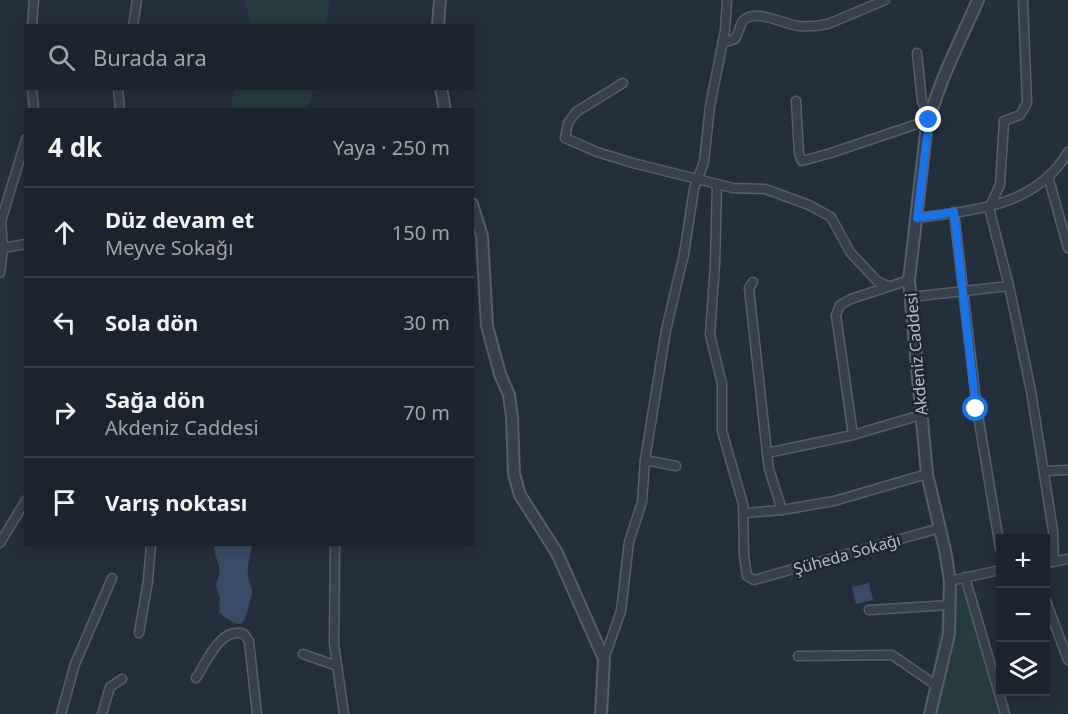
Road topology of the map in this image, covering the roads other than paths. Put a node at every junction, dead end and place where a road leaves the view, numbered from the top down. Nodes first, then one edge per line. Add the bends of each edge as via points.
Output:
1 (34, 0) edge
2 (137, 0) edge
3 (440, 0) edge
4 (727, 0) edge
5 (885, 0) edge
6 (978, 0) edge
7 (1023, 0) edge
8 (32, 24) edge
9 (133, 24) edge
10 (438, 24) edge
11 (723, 40) junction
12 (917, 53) dead end
13 (623, 83) dead end
14 (32, 90) edge
15 (118, 90) edge
16 (441, 90) edge
17 (796, 101) dead end
18 (34, 108) edge
19 (120, 108) edge
20 (445, 108) edge
21 (929, 120) junction
22 (24, 146) edge
23 (1068, 152) edge
24 (1048, 176) junction
25 (698, 179) junction
26 (717, 184) junction
27 (989, 208) junction
28 (474, 210) edge
29 (954, 212) junction
30 (917, 218) junction
31 (24, 244) edge
32 (3, 248) junction
33 (1068, 248) edge
34 (0, 273) edge
35 (909, 280) junction
36 (753, 282) dead end
37 (888, 286) junction
38 (1009, 286) junction
39 (963, 292) junction
40 (911, 297) junction
41 (921, 415) junction
42 (854, 435) junction
43 (767, 453) junction
44 (645, 460) junction
45 (676, 466) dead end
46 (1068, 470) edge
47 (1044, 471) junction
48 (927, 474) junction
49 (24, 503) edge
50 (782, 510) junction
51 (745, 513) junction
52 (940, 528) junction
53 (998, 534) edge
54 (0, 543) edge
55 (151, 546) edge
56 (335, 546) edge
57 (1068, 559) edge
58 (1050, 562) edge
59 (996, 571) edge
60 (965, 577) junction
61 (112, 578) dead end
62 (950, 581) junction
63 (950, 605) junction
64 (869, 609) dead end
65 (1050, 611) edge
66 (139, 633) dead end
67 (303, 654) dead end
68 (798, 656) dead end
69 (604, 659) junction
70 (1068, 660) edge
71 (337, 666) junction
72 (196, 678) dead end
73 (122, 679) dead end
74 (937, 686) junction
75 (61, 714) edge
76 (102, 714) edge
77 (257, 714) edge
78 (344, 714) edge
79 (601, 714) edge
80 (930, 714) edge
81 (1005, 714) edge

1 - 8 street
2 - 9 street
3 - 10 street
4 - 11 street
5 - 11 street via 818,26 748,17 735,39
6 - 21 street, Akdeniz Caddesi via 940,83
7 - 27 street via 1027,103 1020,115 1005,121 1000,185
11 - 25 street
12 - 21 street via 922,101
13 - 25 street via 576,112 568,123 565,138 597,152
14 - 18 street
15 - 19 street
16 - 20 street
17 - 21 street via 802,161
21 - 30 street, Akdeniz Caddesi
22 - 32 street via 1,221
23 - 24 street
24 - 27 street via 1038,186
24 - 33 street
25 - 26 street
25 - 44 street via 666,330
26 - 37 street via 765,189 831,217 850,252 877,281
26 - 51 street via 710,335 722,384 722,431
27 - 29 street
27 - 38 street
28 - 69 street via 482,236 487,326 509,395 513,474 520,495 557,553
29 - 30 street
29 - 39 street
30 - 35 street, Akdeniz Caddesi
31 - 32 street
32 - 34 street
35 - 37 street
35 - 40 street, Akdeniz Caddesi
36 - 43 street via 749,288
37 - 42 street via 840,305 836,315
38 - 39 street
38 - 47 street
39 - 40 street
39 - 53 street via 976,409
40 - 41 street, Akdeniz Caddesi
41 - 42 street
41 - 48 street, Akdeniz Caddesi
42 - 43 street
43 - 50 street
44 - 45 street
44 - 69 street via 642,502 629,542 621,611
46 - 47 street
47 - 58 street via 1053,531
48 - 50 street via 834,501
48 - 52 street, Akdeniz Caddesi
49 - 54 street
50 - 51 street
51 - 52 street, Şüheda Sokağı via 746,574 754,580
52 - 62 street, Akdeniz Caddesi
55 - 66 street
56 - 71 street via 333,624
57 - 58 street
59 - 60 street
60 - 62 street
60 - 81 street
61 - 75 street via 75,664
62 - 63 street, Akdeniz Caddesi
63 - 64 street
63 - 74 street, Akdeniz Caddesi via 950,634
65 - 70 street
67 - 71 street
68 - 74 street via 892,656
69 - 79 street
71 - 78 street
72 - 77 street via 225,636 234,632 244,634 254,667
73 - 76 street via 110,687
74 - 80 street, Akdeniz Caddesi

